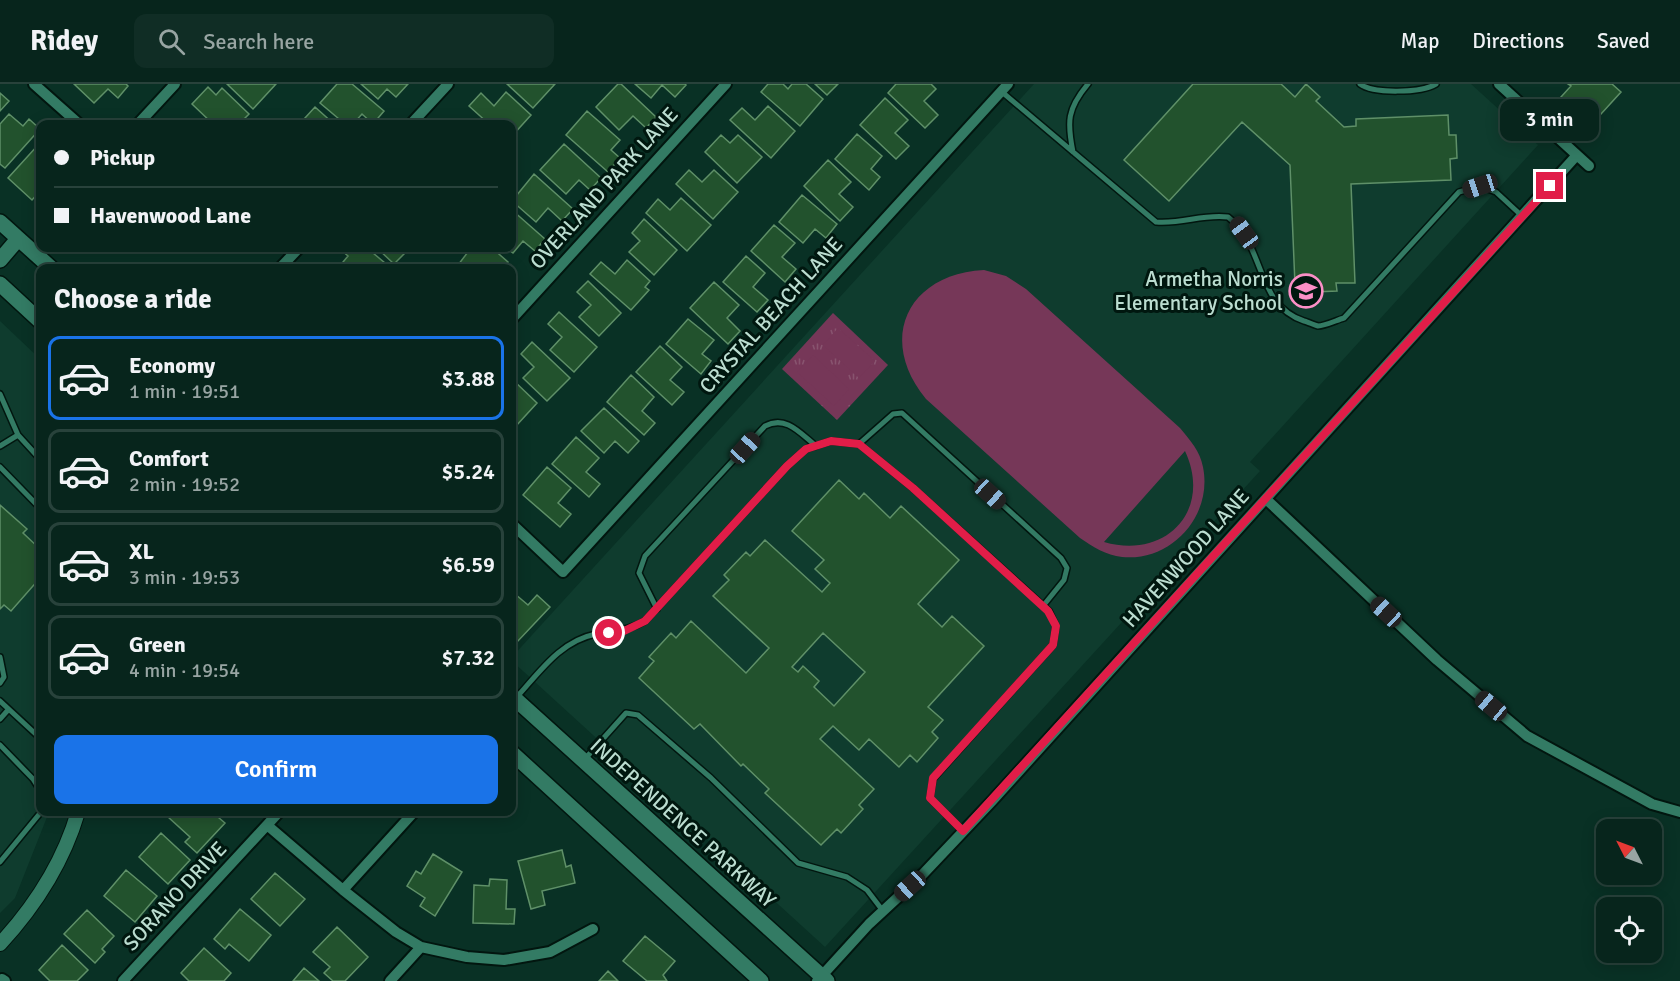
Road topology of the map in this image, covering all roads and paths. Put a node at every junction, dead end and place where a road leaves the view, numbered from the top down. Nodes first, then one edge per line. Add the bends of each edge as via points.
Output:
1 (34, 84) edge
2 (175, 84) edge
3 (448, 84) edge
4 (726, 84) edge
5 (1088, 84) edge
6 (1360, 84) edge
7 (1436, 84) edge
8 (1507, 87) edge
9 (1005, 88) edge
10 (74, 120) edge
11 (142, 120) edge
12 (415, 120) edge
13 (1073, 152) junction
14 (1578, 155) junction
15 (1589, 166) dead end
16 (1522, 216) junction
17 (0, 222) edge
18 (18, 239) junction
19 (295, 252) edge
20 (0, 260) edge
21 (46, 264) edge
22 (284, 264) edge
23 (0, 284) edge
24 (516, 315) edge
25 (36, 317) edge
26 (0, 394) edge
27 (18, 435) junction
28 (859, 444) junction
29 (0, 446) edge
30 (816, 446) junction
31 (36, 455) edge
32 (0, 467) edge
33 (1266, 499) junction
34 (36, 504) edge
35 (516, 528) edge
36 (1043, 606) junction
37 (657, 609) junction
38 (0, 657) edge
39 (0, 683) edge
40 (516, 697) edge
41 (0, 701) edge
42 (516, 703) edge
43 (8, 710) junction
44 (0, 719) edge
45 (36, 734) edge
46 (0, 745) edge
47 (516, 757) edge
48 (583, 761) junction
49 (36, 783) edge
50 (1680, 812) edge
51 (38, 816) edge
52 (77, 816) edge
53 (275, 816) edge
54 (410, 816) edge
55 (267, 825) junction
56 (963, 831) junction
57 (0, 862) edge
58 (343, 890) junction
59 (883, 911) junction
60 (593, 929) dead end
61 (0, 944) edge
62 (421, 947) junction
63 (821, 979) edge
64 (123, 981) edge
65 (390, 981) edge
66 (761, 981) edge

1 - 10 street
2 - 11 street
3 - 12 street
4 - 24 street, OVERLAND PARK LANE
5 - 13 lane via 1071,109 1067,126
6 - 7 lane via 1376,91 1422,89
8 - 14 street
9 - 13 lane
9 - 35 street, CRYSTAL BEACH LANE via 563,572
13 - 16 lane via 1156,222 1179,223 1207,214 1228,217 1251,243 1264,284 1275,303 1290,317 1318,326 1344,318 1459,192 1480,186 1496,192
14 - 15 street
14 - 16 street, HAVENWOOD LANE
16 - 33 street, HAVENWOOD LANE
17 - 18 main road
18 - 20 main road
18 - 21 main road
19 - 22 street
23 - 25 main road
26 - 27 lane
27 - 29 lane
27 - 31 lane
28 - 30 lane via 831,441
28 - 36 lane
28 - 36 lane via 893,414 902,413 1060,558 1067,568 1064,580
30 - 37 lane via 806,449 787,466
30 - 37 lane via 786,423 778,420 765,426 645,556 639,573
32 - 34 lane
33 - 50 street via 1437,660 1527,736 1652,804
33 - 56 street, HAVENWOOD LANE
36 - 56 lane via 1056,626 1053,645 933,778 930,798
37 - 40 lane via 633,628 575,641 557,653
38 - 39 lane via 4,677
41 - 43 lane
42 - 48 main road, INDEPENDENCE PARKWAY
43 - 44 lane
43 - 45 lane
46 - 49 lane
47 - 66 main road
48 - 59 lane via 626,713 638,715 711,778 798,863 847,877 867,890
48 - 63 main road, INDEPENDENCE PARKWAY
51 - 57 lane
52 - 61 street via 49,882
53 - 55 street, SORANO DRIVE
54 - 58 street
55 - 58 street
55 - 64 street, SORANO DRIVE
56 - 59 street, HAVENWOOD LANE
58 - 62 street
59 - 63 street, HAVENWOOD LANE
60 - 62 street via 550,952 504,960
62 - 65 street

